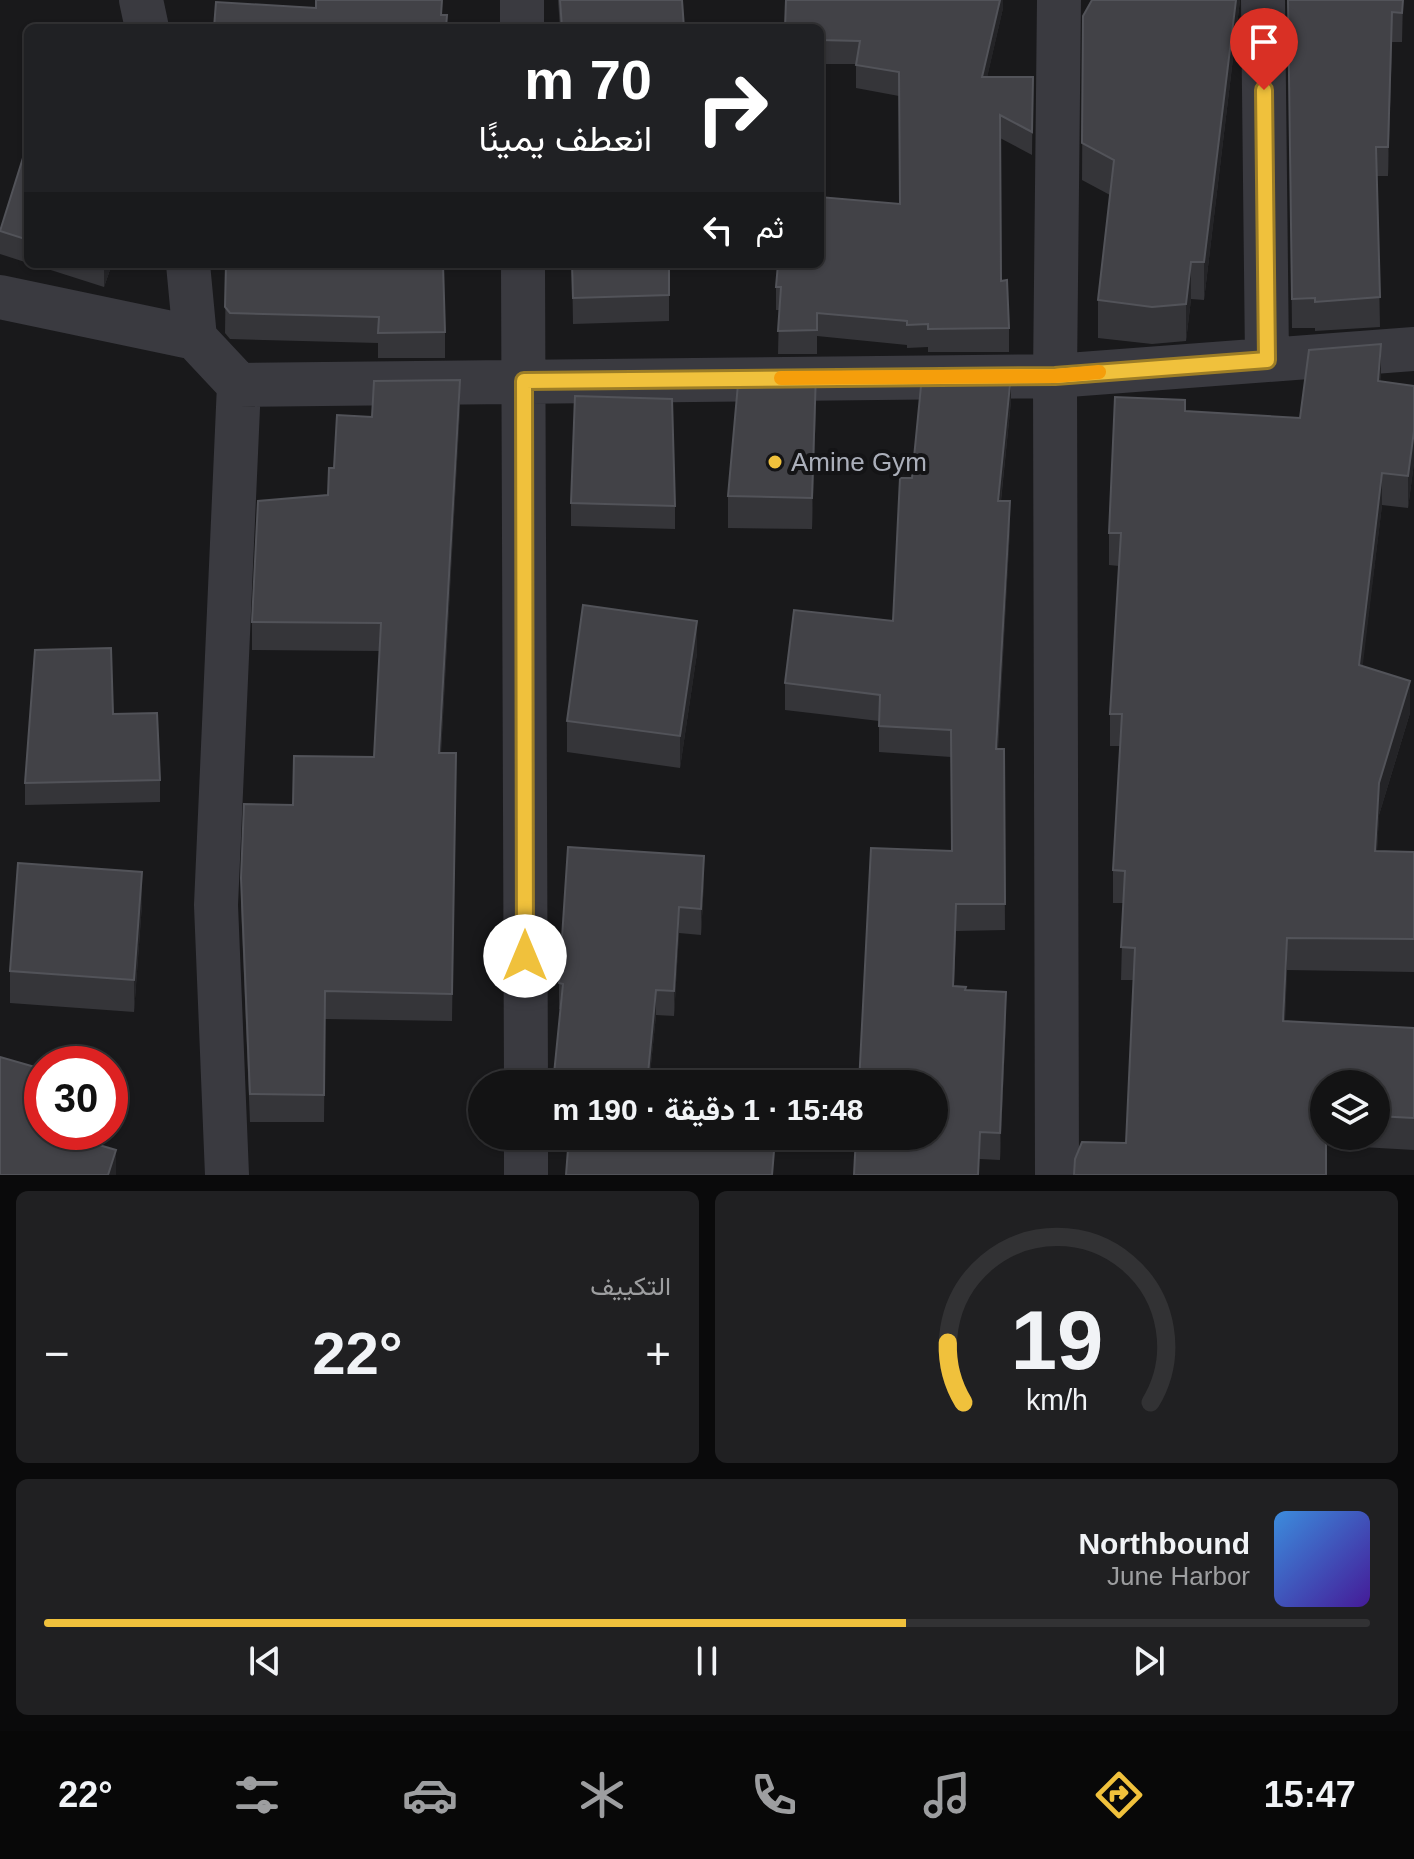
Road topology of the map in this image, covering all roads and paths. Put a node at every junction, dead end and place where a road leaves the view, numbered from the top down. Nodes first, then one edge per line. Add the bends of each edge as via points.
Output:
1 (141, 0) edge
2 (522, 0) edge
3 (1059, 0) edge
4 (1263, 0) edge
5 (146, 24) edge
6 (522, 24) edge
7 (188, 268) edge
8 (523, 268) edge
9 (0, 297) edge
10 (195, 338) junction
11 (1414, 349) edge
12 (1267, 360) junction
13 (1055, 376) junction
14 (524, 381) junction
15 (239, 385) junction
16 (526, 1070) edge
17 (526, 1150) edge
18 (227, 1175) edge
19 (526, 1175) edge
20 (1057, 1175) edge

1 - 5 street
2 - 6 street
3 - 13 street
4 - 12 street
7 - 10 street
8 - 14 street
9 - 10 street
10 - 15 street
11 - 12 street
12 - 13 street
13 - 14 street
13 - 20 street
14 - 15 street
14 - 16 street
15 - 18 street via 216,905
17 - 19 street

